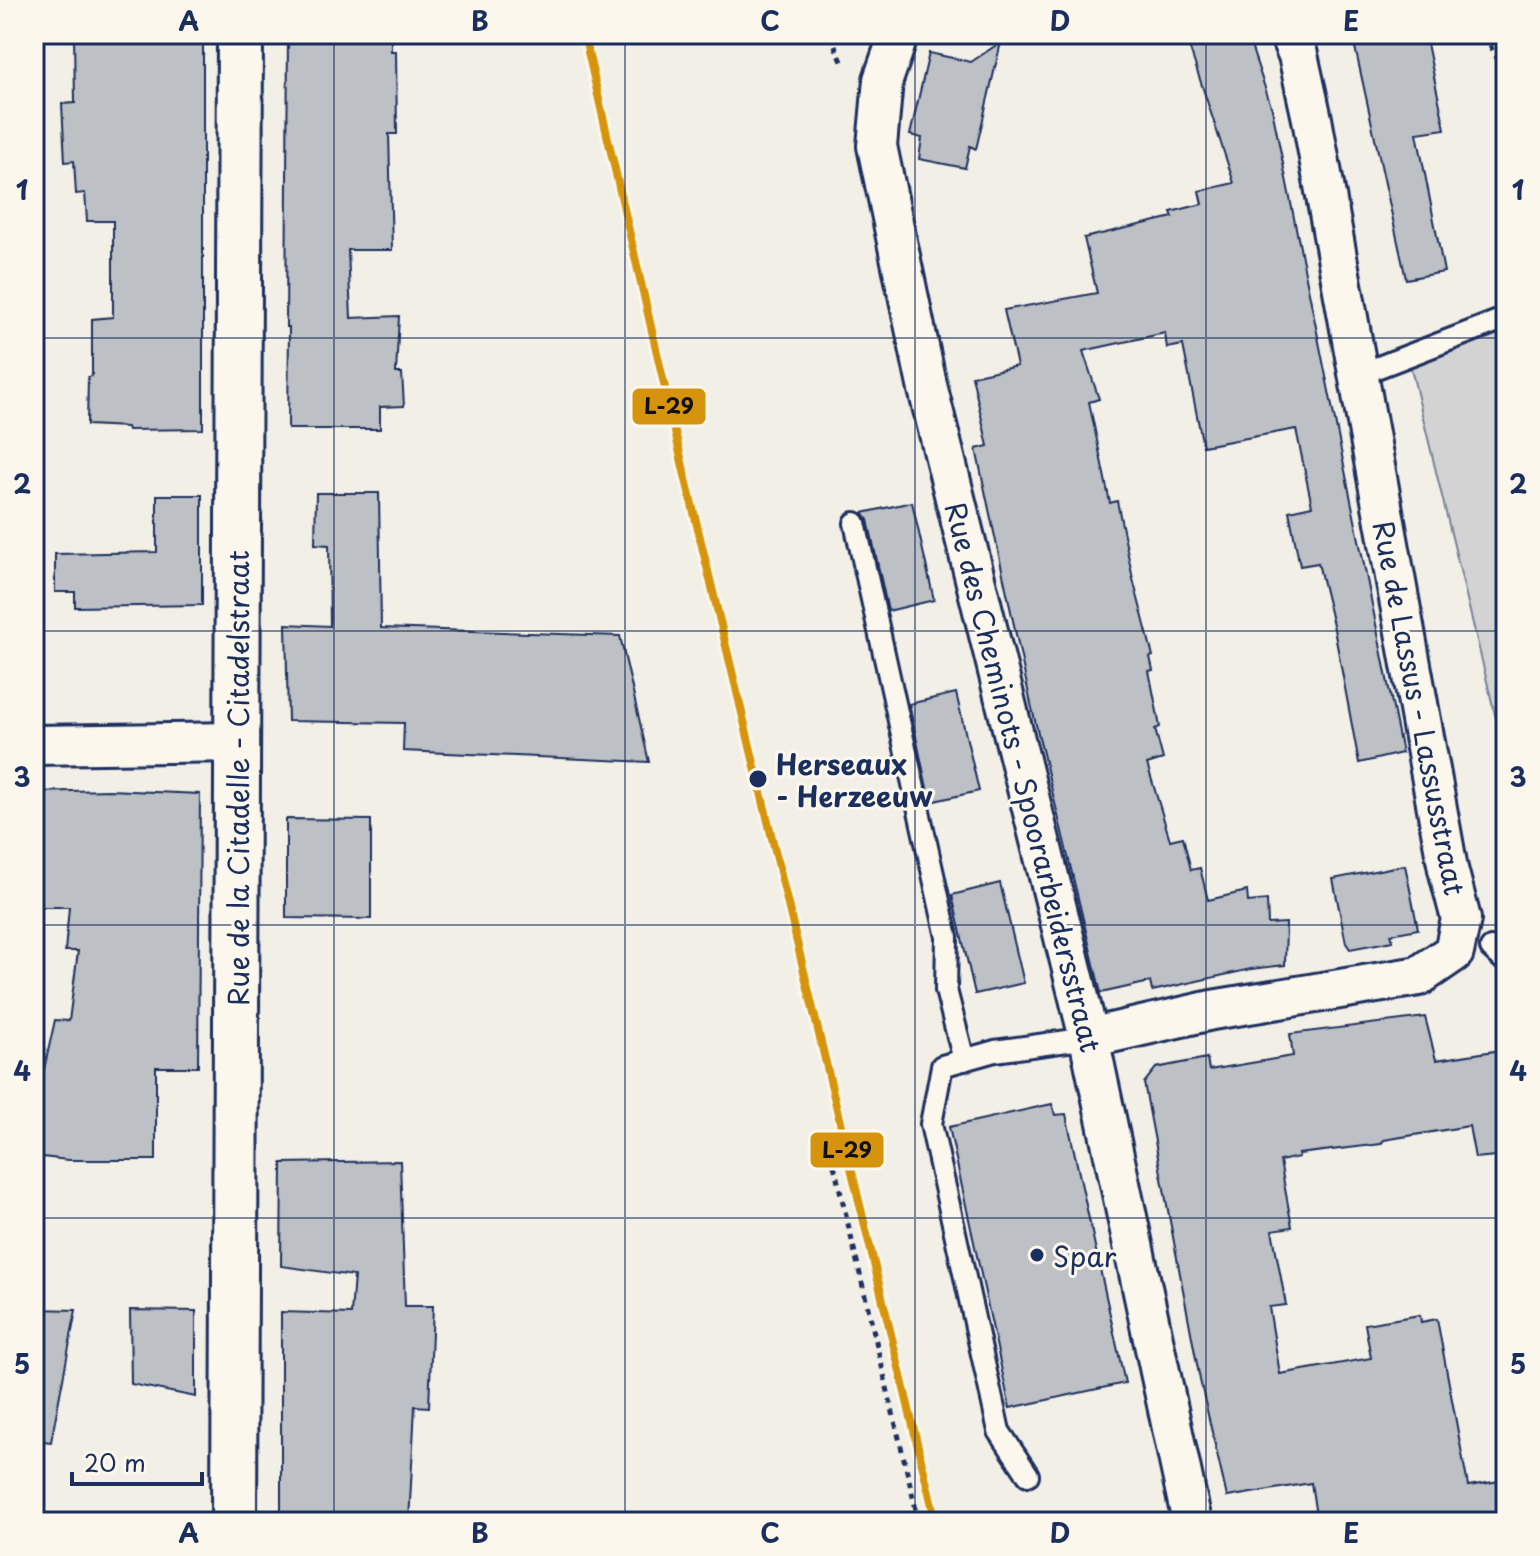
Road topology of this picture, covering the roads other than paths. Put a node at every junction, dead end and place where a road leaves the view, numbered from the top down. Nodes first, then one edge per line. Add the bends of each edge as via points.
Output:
1 (240, 34) edge
2 (899, 34) edge
3 (1289, 34) edge
4 (1506, 318) edge
5 (1358, 375) junction
6 (855, 523) dead end
7 (238, 742) junction
8 (34, 745) edge
9 (1089, 1038) junction
10 (964, 1060) junction
11 (1028, 1475) dead end
12 (234, 1522) edge
13 (1192, 1522) edge

1 - 7 street, Rue de la Citadelle - Citadelstraat
2 - 9 street, Rue des Cheminots - Spoorarbeidersstraat via 883,80 877,146 927,385
3 - 5 street, Rue de Lassus - Lassusstraat via 1306,92
4 - 5 lane
5 - 9 street, Rue de Lassus - Lassusstraat via 1461,919 1454,952 1419,976 1212,1010
6 - 10 lane via 947,937 946,990
7 - 8 street
7 - 12 street, Rue de la Citadelle - Citadelstraat
9 - 10 lane
9 - 13 street, Rue des Cheminots - Spoorarbeidersstraat
10 - 11 lane via 942,1066 931,1124 999,1431

